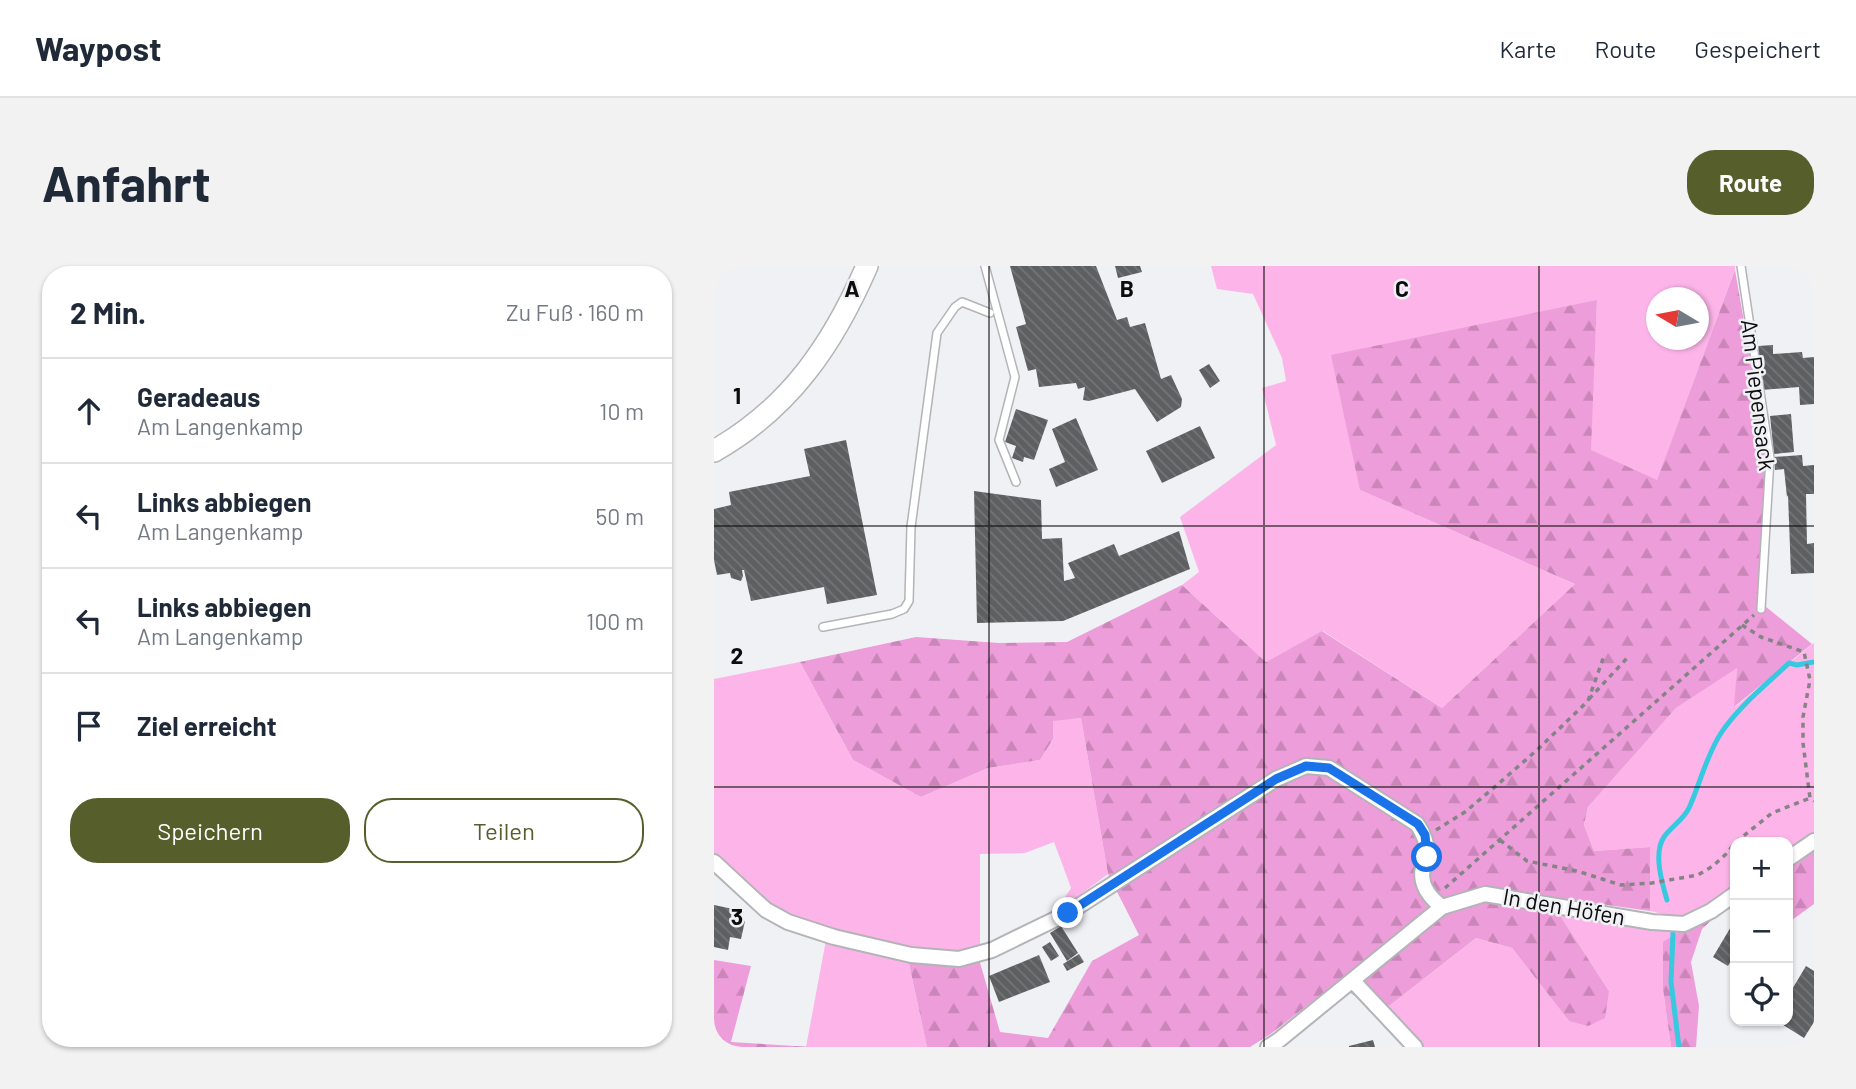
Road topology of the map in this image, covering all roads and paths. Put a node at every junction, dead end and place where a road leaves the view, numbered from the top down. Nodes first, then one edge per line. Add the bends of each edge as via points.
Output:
1 (867, 266) edge
2 (985, 266) edge
3 (1741, 266) edge
4 (990, 313) dead end
5 (716, 450) edge
6 (1016, 482) dead end
7 (1760, 609) joint
8 (1742, 625) junction
9 (823, 626) dead end
10 (1604, 656) dead end
11 (1628, 657) dead end
12 (1812, 678) edge
13 (1588, 701) junction
14 (1812, 799) edge
15 (1425, 835) junction
16 (1743, 837) edge
17 (1500, 840) junction
18 (1814, 841) edge
19 (1730, 850) edge
20 (1793, 856) edge
21 (714, 862) edge
22 (1730, 898) edge
23 (1437, 903) junction
24 (1353, 981) junction
25 (1268, 1047) edge
26 (1415, 1047) edge

1 - 5 main road via 839,325 807,370 775,408
2 - 6 lane via 1015,377 999,440
3 - 7 lane, Am Piepensack via 1770,458
4 - 9 lane via 962,302 937,333 911,527 909,601 892,614
7 - 8 path
8 - 12 path via 1804,652
8 - 17 path
10 - 13 path
11 - 13 path
12 - 14 path via 1803,717 1803,743
13 - 15 path via 1473,806
14 - 16 path via 1772,813
15 - 21 street via 1418,824 1329,768 1306,766 1276,779 1068,913 992,950 959,959 911,955 789,922 766,910
15 - 23 street via 1423,885
17 - 19 path via 1527,861 1621,886 1698,875
17 - 23 path
18 - 20 street
22 - 23 street, In den Höfen via 1684,924 1485,894
23 - 24 street, In den Höfen
24 - 25 street, In den Höfen
24 - 26 street

